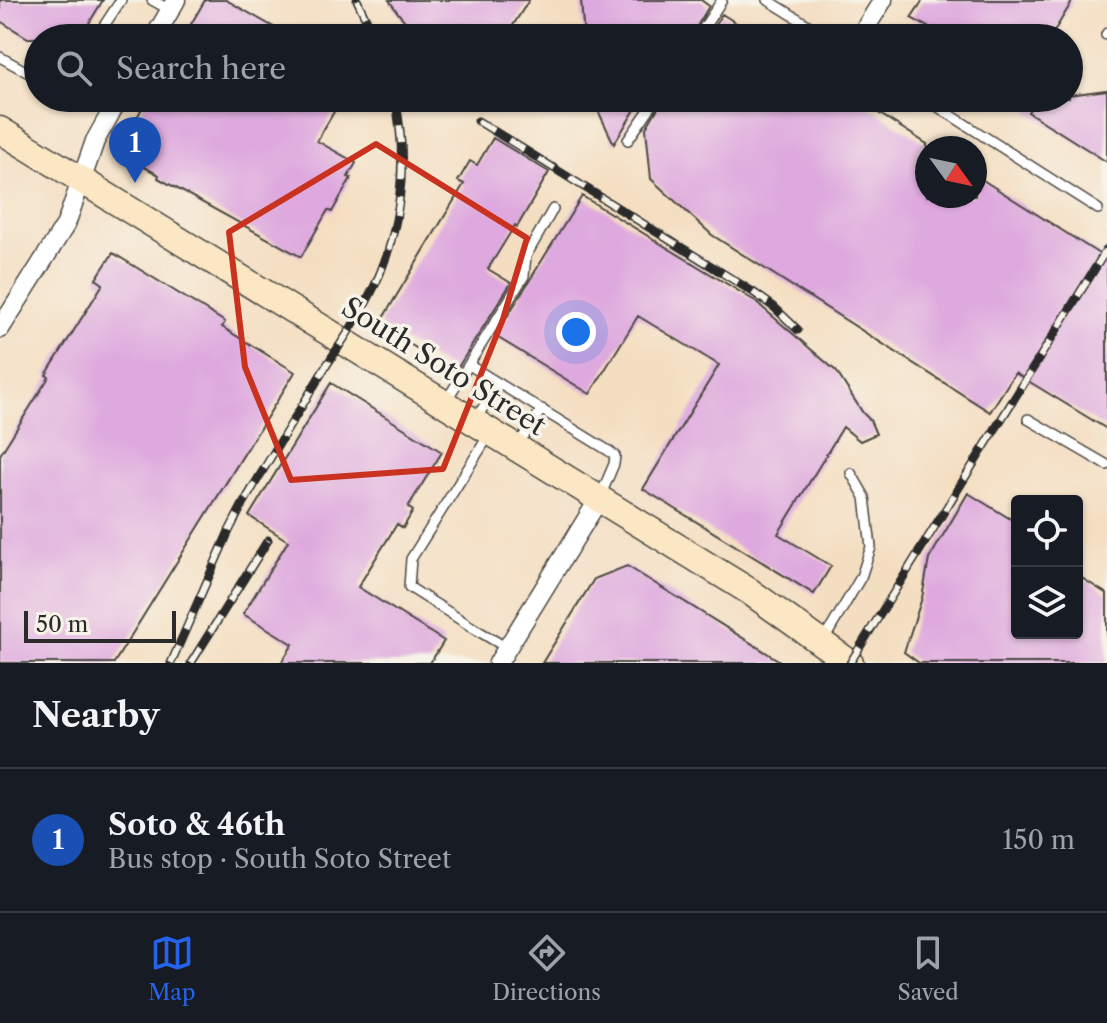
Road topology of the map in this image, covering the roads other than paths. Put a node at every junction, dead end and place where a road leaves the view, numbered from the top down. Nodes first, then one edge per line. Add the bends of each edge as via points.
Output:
1 (121, 0) edge
2 (152, 0) edge
3 (722, 0) edge
4 (768, 0) edge
5 (883, 0) edge
6 (173, 5) edge
7 (105, 24) edge
8 (162, 24) edge
9 (706, 24) edge
10 (807, 24) edge
11 (868, 24) edge
12 (0, 57) edge
13 (24, 70) edge
14 (111, 112) edge
15 (647, 112) edge
16 (946, 112) edge
17 (0, 130) edge
18 (628, 140) dead end
19 (81, 181) junction
20 (553, 209) dead end
21 (1098, 209) dead end
22 (0, 329) edge
23 (469, 365) junction
24 (499, 383) junction
25 (445, 404) junction
26 (542, 409) junction
27 (1028, 419) dead end
28 (482, 427) junction
29 (516, 448) junction
30 (1107, 465) edge
31 (851, 473) dead end
32 (599, 499) junction
33 (822, 643) junction
34 (503, 655) edge
35 (850, 663) edge

1 - 7 lane
2 - 6 lane
3 - 9 lane
4 - 10 lane
5 - 11 street
6 - 8 street
12 - 13 lane
14 - 19 street
15 - 18 lane
16 - 21 lane
17 - 19 main road, South Soto Street
19 - 22 street via 66,224
19 - 25 main road, South Soto Street
20 - 23 lane via 526,256 524,276
23 - 24 lane
23 - 25 lane
24 - 26 lane
24 - 28 lane
25 - 28 main road, South Soto Street
26 - 29 lane
26 - 32 lane via 615,456
27 - 30 lane
28 - 29 main road, South Soto Street
28 - 34 lane via 411,559 409,587 475,629
29 - 32 main road, South Soto Street
31 - 33 lane via 865,497 871,547 861,577
32 - 33 main road, South Soto Street via 749,591
32 - 34 street
33 - 35 main road, South Soto Street

